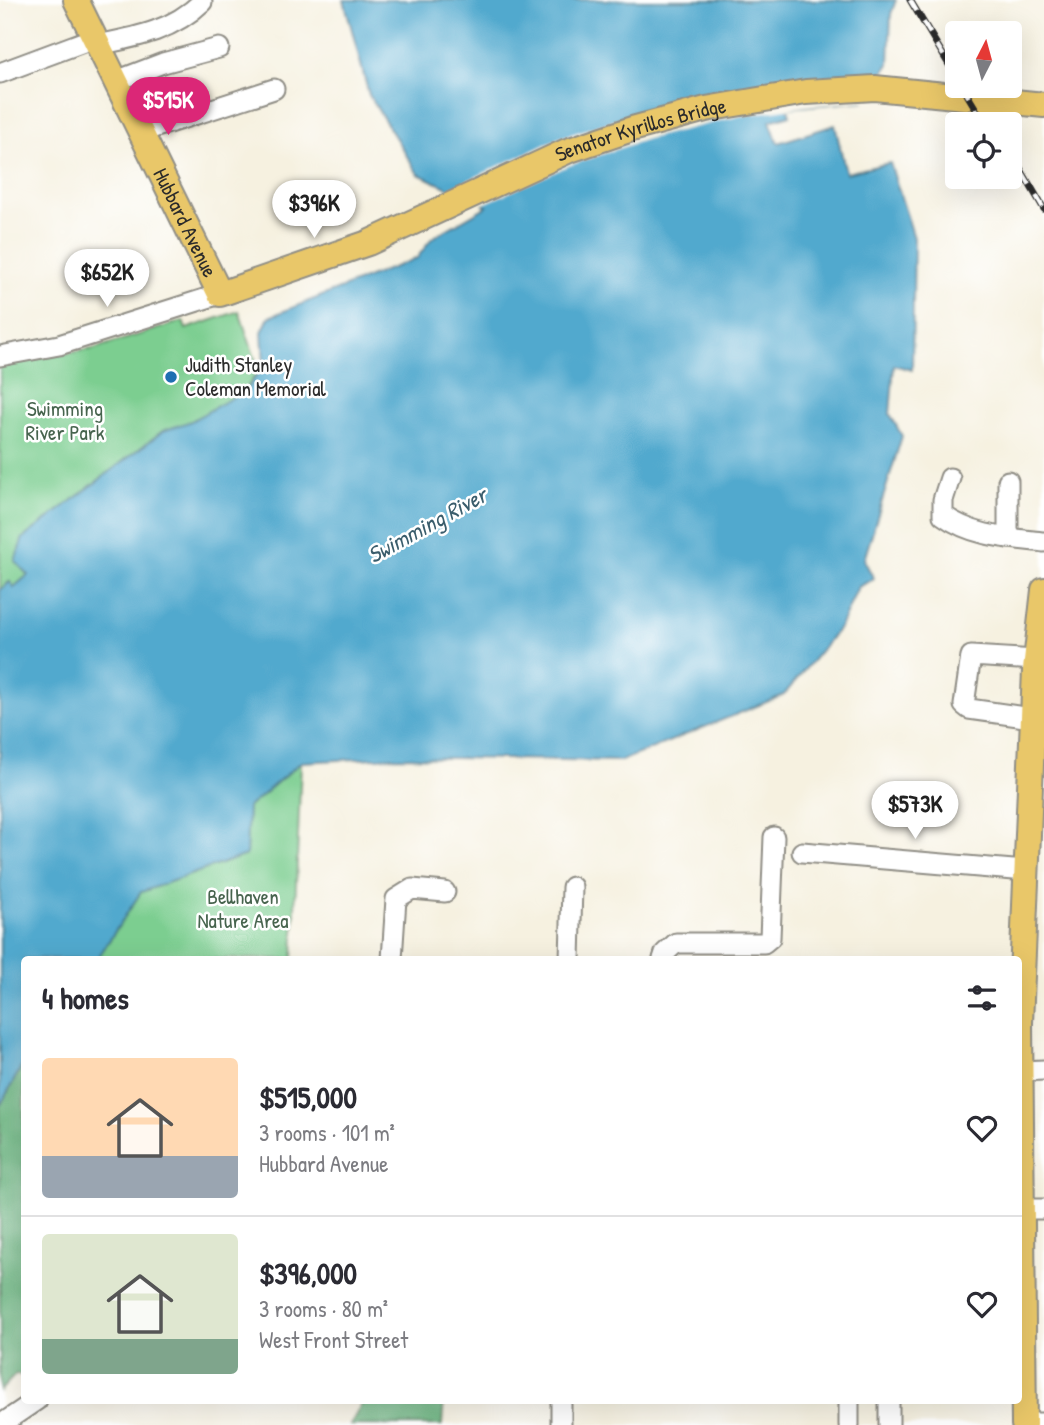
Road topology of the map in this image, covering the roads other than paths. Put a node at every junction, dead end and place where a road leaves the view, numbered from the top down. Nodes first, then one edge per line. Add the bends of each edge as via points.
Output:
1 (76, 0) edge
2 (202, 2) dead end
3 (96, 41) junction
4 (219, 48) dead end
5 (0, 73) edge
6 (116, 81) junction
7 (274, 89) dead end
8 (1044, 105) edge
9 (141, 132) junction
10 (220, 294) junction
11 (0, 356) edge
12 (950, 478) dead end
13 (1008, 481) dead end
14 (1008, 538) junction
15 (1044, 542) edge
16 (1044, 590) edge
17 (1039, 650) edge
18 (1032, 718) junction
19 (774, 837) dead end
20 (802, 852) dead end
21 (1032, 862) edge
22 (572, 887) dead end
23 (445, 892) dead end
24 (392, 956) edge
25 (570, 956) edge
26 (664, 956) edge
27 (1022, 986) edge
28 (1022, 1034) edge
29 (1032, 1071) edge
30 (1028, 1209) edge
31 (1022, 1335) edge
32 (1022, 1363) edge
33 (31, 1404) edge
34 (561, 1404) edge
35 (849, 1404) edge
36 (889, 1404) edge
37 (1031, 1424) edge
38 (0, 1425) edge
39 (561, 1425) edge
40 (849, 1425) edge
41 (889, 1425) edge

1 - 3 main road, Hubbard Avenue
2 - 3 street via 178,23 149,34
3 - 5 street
3 - 6 main road, Hubbard Avenue
4 - 6 street
6 - 9 main road, Hubbard Avenue
7 - 9 street
8 - 10 main road, Senator Kyrillos Bridge via 875,88 774,96 667,118 541,161 347,252
9 - 10 main road, Hubbard Avenue
10 - 11 street via 59,345
12 - 14 street via 943,515 991,537
13 - 14 street
14 - 15 street
16 - 17 main road
17 - 18 main road
17 - 18 street via 971,656 964,705
18 - 21 main road
19 - 26 street via 770,938 764,943 676,943
20 - 21 street
21 - 27 main road
22 - 25 street
23 - 24 street via 412,889 396,899
28 - 29 main road
29 - 30 main road
30 - 31 main road
32 - 37 main road
33 - 38 street
34 - 39 street
35 - 40 street
36 - 41 street

